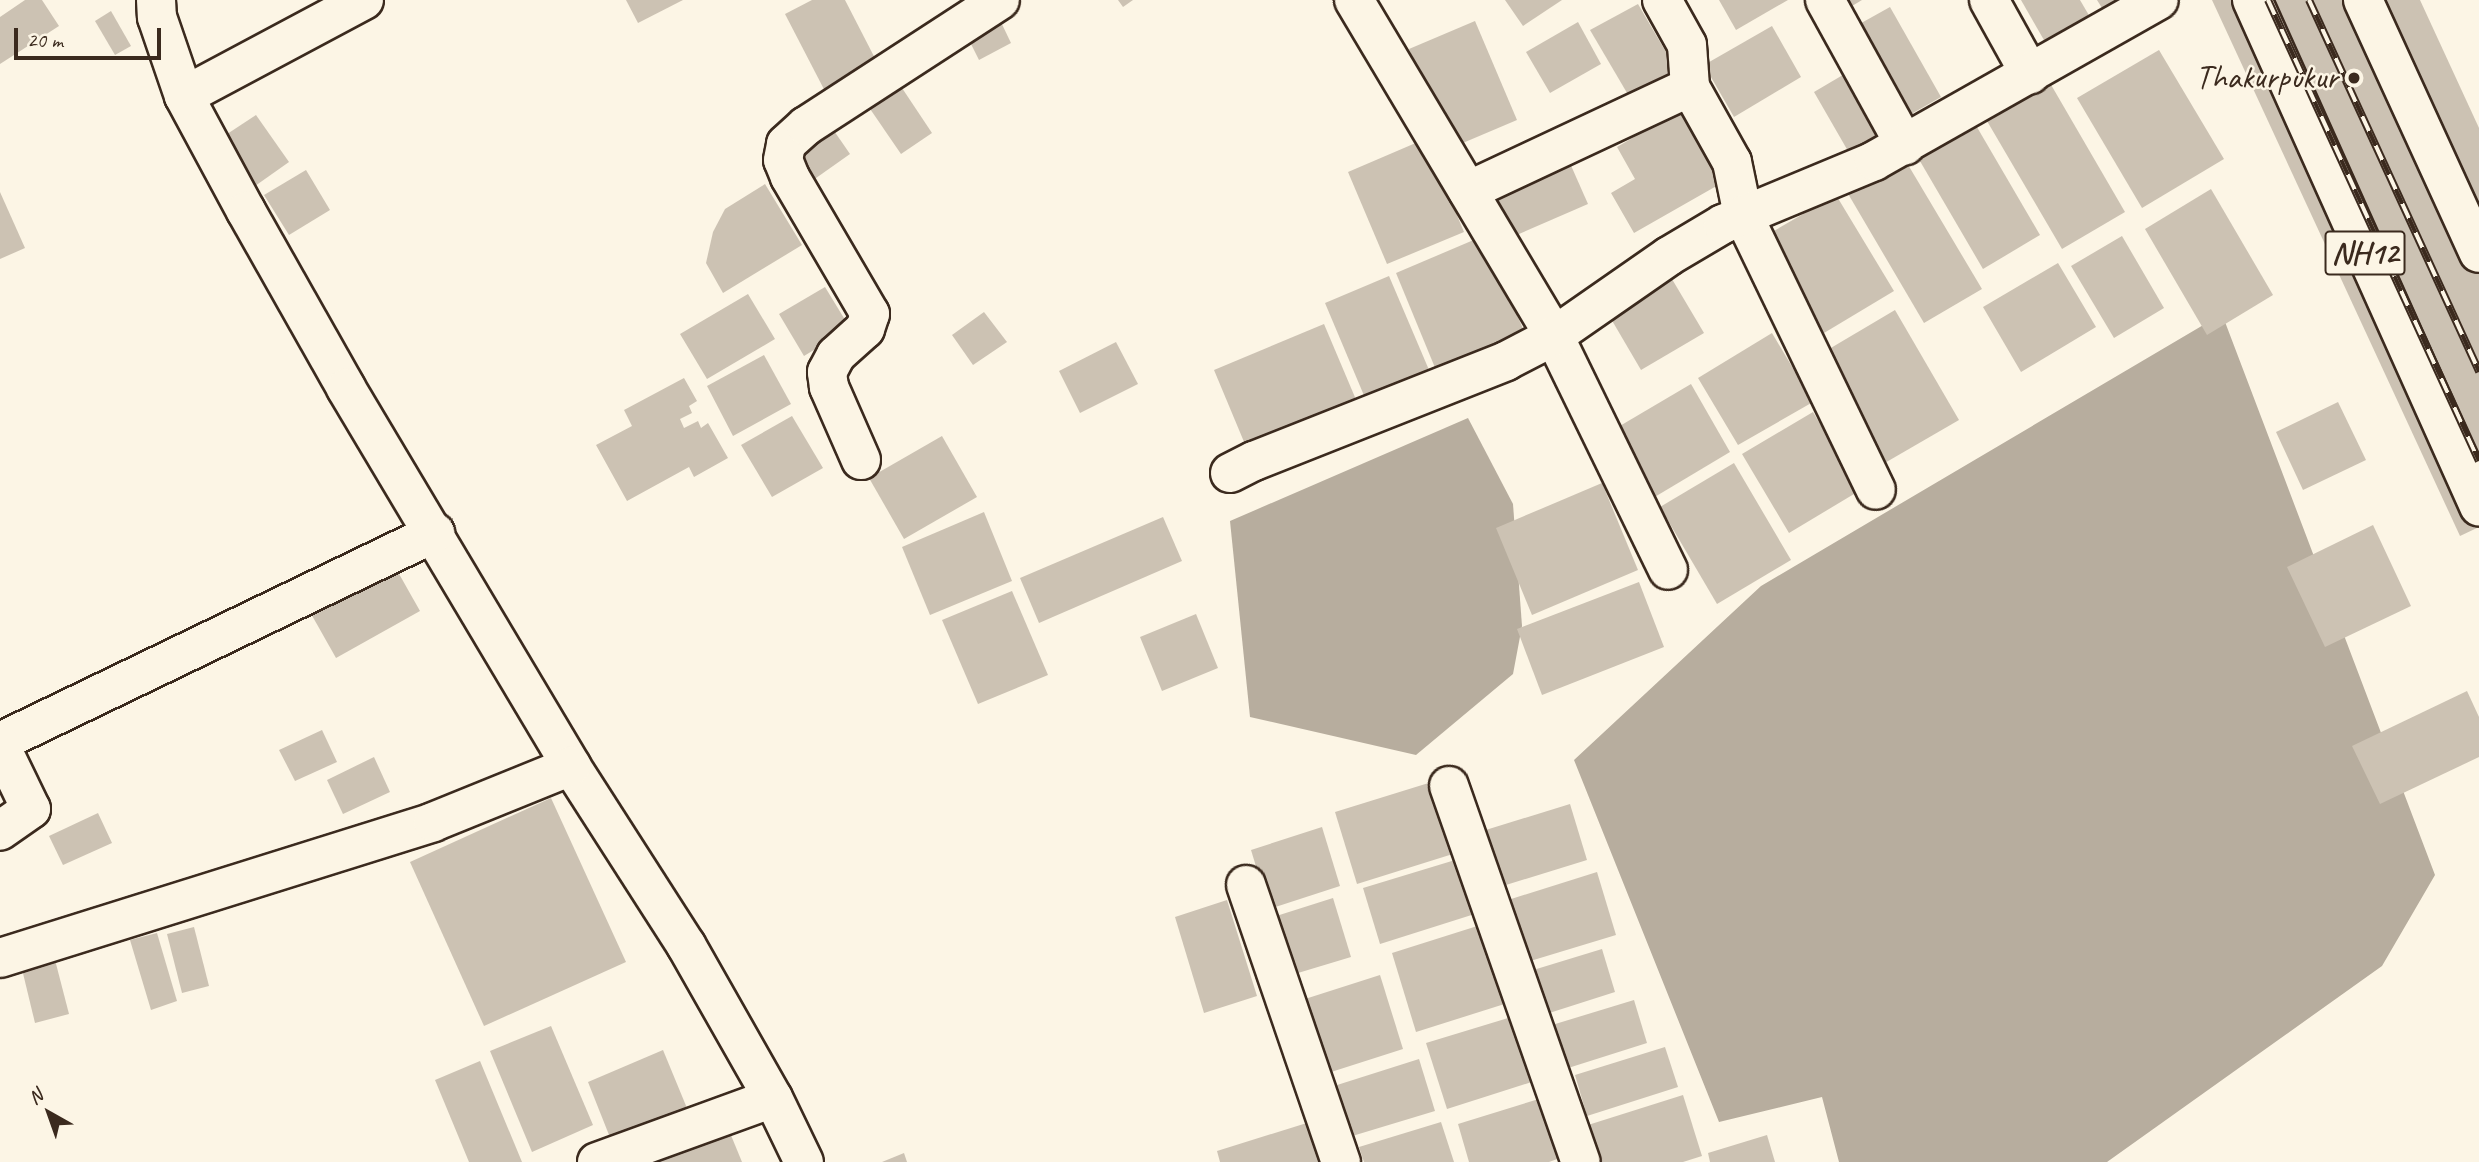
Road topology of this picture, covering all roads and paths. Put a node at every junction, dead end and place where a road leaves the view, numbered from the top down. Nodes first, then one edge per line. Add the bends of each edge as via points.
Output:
1 (156, 0) edge
2 (364, 0) edge
3 (1000, 0) edge
4 (1354, 0) edge
5 (1661, 0) edge
6 (1825, 0) edge
7 (1989, 0) edge
8 (2159, 0) edge
9 (2252, 0) edge
10 (2363, 0) edge
11 (2030, 74) junction
12 (1690, 87) junction
13 (184, 96) junction
14 (1905, 145) junction
15 (1468, 191) junction
16 (1743, 215) junction
17 (2479, 253) edge
18 (1554, 336) junction
19 (861, 460) dead end
20 (1230, 473) dead end
21 (1876, 490) dead end
22 (2479, 506) edge
23 (435, 533) junction
24 (1668, 570) dead end
25 (0, 744) edge
26 (571, 766) junction
27 (1449, 786) dead end
28 (0, 831) edge
29 (1246, 885) dead end
30 (0, 958) edge
31 (773, 1098) junction
32 (597, 1162) edge
33 (804, 1162) edge
34 (1341, 1162) edge
35 (1581, 1162) edge

1 - 13 main road via 157,17
2 - 13 main road
3 - 19 main road via 806,127 786,145 783,160 790,177 870,314 865,329 836,355 827,372 829,387
4 - 15 main road
5 - 12 main road via 1687,45
6 - 14 main road
7 - 11 main road
8 - 11 main road
9 - 22 main road, NH12
10 - 17 main road
11 - 14 main road
12 - 15 main road
12 - 16 main road via 1732,162
13 - 23 main road via 346,388
14 - 16 main road
15 - 18 main road
16 - 18 main road via 1669,256
16 - 21 main road
18 - 20 main road via 1506,361
18 - 24 main road
23 - 25 main road
23 - 26 main road
25 - 28 main road via 31,809
26 - 30 main road via 433,822
26 - 31 main road via 687,945
27 - 35 main road
29 - 34 main road
31 - 32 main road
31 - 33 main road

